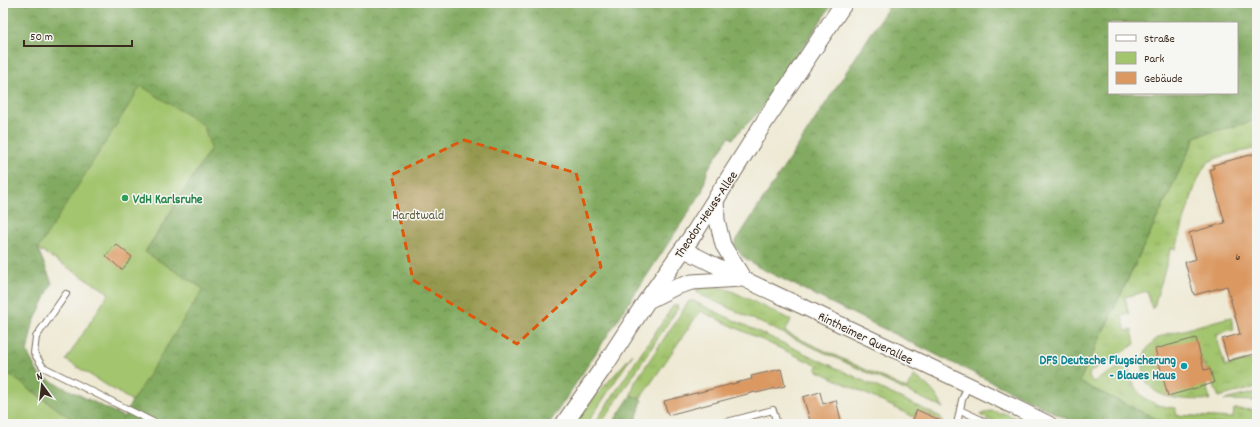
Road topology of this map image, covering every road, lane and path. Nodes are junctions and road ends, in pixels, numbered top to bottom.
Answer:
1 (844, 3) edge
2 (716, 199) junction
3 (683, 249) junction
4 (744, 279) junction
5 (66, 294) dead end
6 (646, 302) junction
7 (968, 384) junction
8 (960, 410) junction
9 (959, 423) edge
10 (157, 424) edge
11 (564, 424) edge
12 (719, 424) edge
13 (777, 424) edge
14 (990, 424) edge
15 (1049, 424) edge

1 - 2 main road, Theodor-Heuss-Allee
2 - 3 main road, Theodor-Heuss-Allee
2 - 4 street
3 - 4 street, Rintheimer Querallee
3 - 6 main road, Theodor-Heuss-Allee
4 - 6 street
4 - 7 street, Rintheimer Querallee
5 - 10 lane
6 - 11 main road, Theodor-Heuss-Allee
7 - 8 lane
7 - 15 street, Rintheimer Querallee
8 - 9 lane
8 - 14 lane
12 - 13 lane

